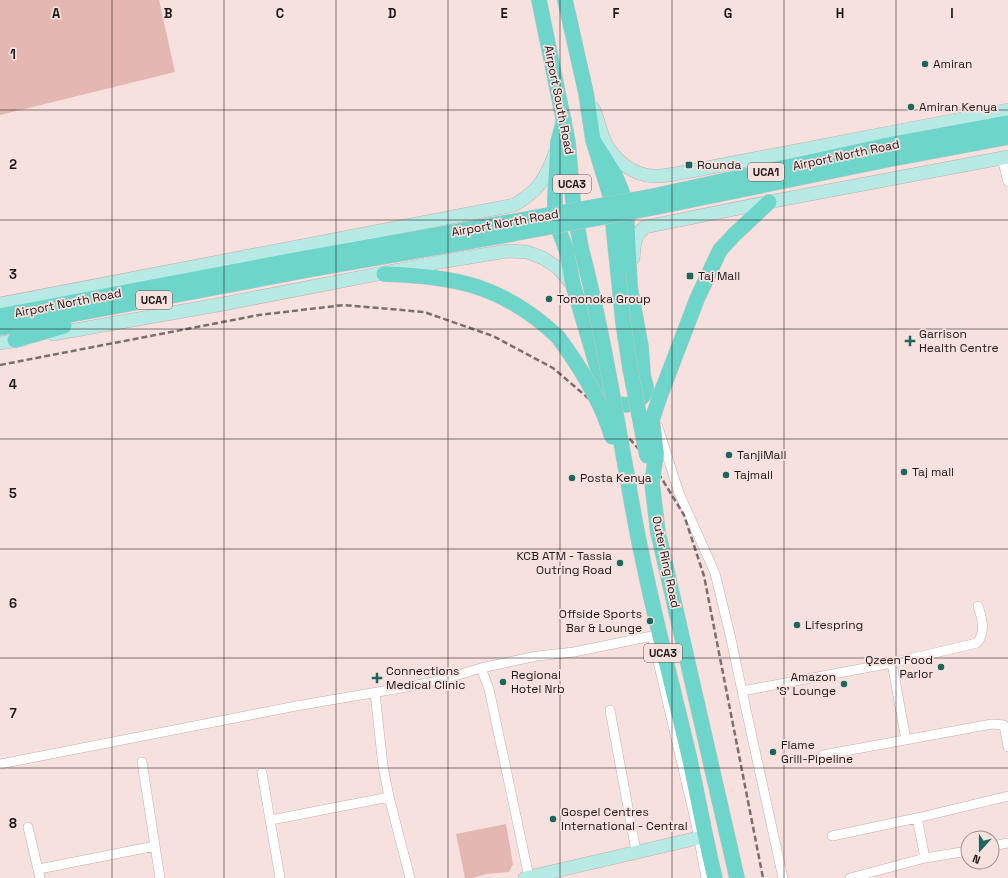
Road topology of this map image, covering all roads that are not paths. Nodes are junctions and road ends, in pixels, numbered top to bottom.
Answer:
1 (539, 0) edge
2 (565, 0) edge
3 (586, 93) junction
4 (1008, 110) edge
5 (564, 120) junction
6 (1008, 123) edge
7 (1008, 137) edge
8 (593, 140) junction
9 (558, 142) junction
10 (884, 153) junction
11 (1005, 157) edge
12 (1008, 182) edge
13 (769, 202) junction
14 (581, 248) joint
15 (306, 264) junction
16 (384, 274) junction
17 (573, 285) junction
18 (630, 287) junction
19 (135, 303) junction
20 (0, 304) edge
21 (0, 316) edge
22 (0, 328) edge
23 (15, 340) junction
24 (0, 343) edge
25 (647, 391) junction
26 (626, 475) junction
27 (652, 483) junction
28 (978, 606) dead end
29 (892, 663) junction
30 (481, 668) junction
31 (742, 691) junction
32 (375, 693) junction
33 (610, 710) dead end
34 (906, 740) junction
35 (1008, 748) edge
36 (823, 755) dead end
37 (142, 762) dead end
38 (0, 764) edge
39 (262, 774) dead end
40 (1008, 796) edge
41 (389, 797) junction
42 (917, 818) junction
43 (271, 820) junction
44 (28, 827) dead end
45 (701, 834) junction
46 (832, 836) dead end
47 (155, 846) junction
48 (636, 851) junction
49 (960, 852) edge
50 (925, 858) junction
51 (40, 873) edge
52 (160, 878) edge
53 (280, 878) edge
54 (410, 878) edge
55 (527, 878) edge
56 (706, 878) edge
57 (714, 878) edge
58 (737, 878) edge
59 (783, 878) edge
60 (850, 878) edge

1 - 5 main road, Airport South Road / UCA3
2 - 3 main road
3 - 4 main road, Airport North Road / UCA1
3 - 8 main road, UCA3
5 - 9 main road
5 - 14 main road, Airport South Road / UCA3
6 - 10 main road, Airport North Road / UCA1
7 - 10 main road, Airport North Road / UCA1
8 - 18 main road
8 - 27 main road, Outer Ring Road / UCA3, bridge
9 - 17 main road
9 - 20 main road, Airport North Road / UCA1
10 - 15 main road, Airport North Road / UCA1, bridge
11 - 12 street
11 - 13 main road, UCA1
13 - 18 main road, UCA1
13 - 27 main road, bridge
14 - 26 main road, Outer Ring Road / UCA3, bridge
15 - 19 main road, Airport North Road / UCA1
15 - 21 main road, Airport North Road / UCA1
16 - 17 main road, UCA1
16 - 23 main road, UCA1
16 - 26 main road, bridge
17 - 25 main road, UCA1
18 - 25 main road, UCA1
19 - 22 main road, Airport North Road / UCA1
19 - 23 main road
23 - 24 main road, UCA1
25 - 31 street
26 - 45 main road, Outer Ring Road / UCA3
27 - 58 main road, Outer Ring Road / UCA3
28 - 29 street
29 - 31 street
29 - 34 street
30 - 32 street
30 - 45 street
30 - 55 street
31 - 59 street
32 - 38 street
32 - 41 street
33 - 48 street
34 - 35 street
34 - 36 street
37 - 47 street
39 - 43 street
40 - 42 street
41 - 43 street
41 - 54 street
42 - 46 street
42 - 50 street
43 - 53 street
44 - 51 street
45 - 48 main road
45 - 56 street
45 - 57 main road, Outer Ring Road / UCA3
47 - 51 street
47 - 52 street
48 - 55 main road
49 - 50 street
50 - 60 street

